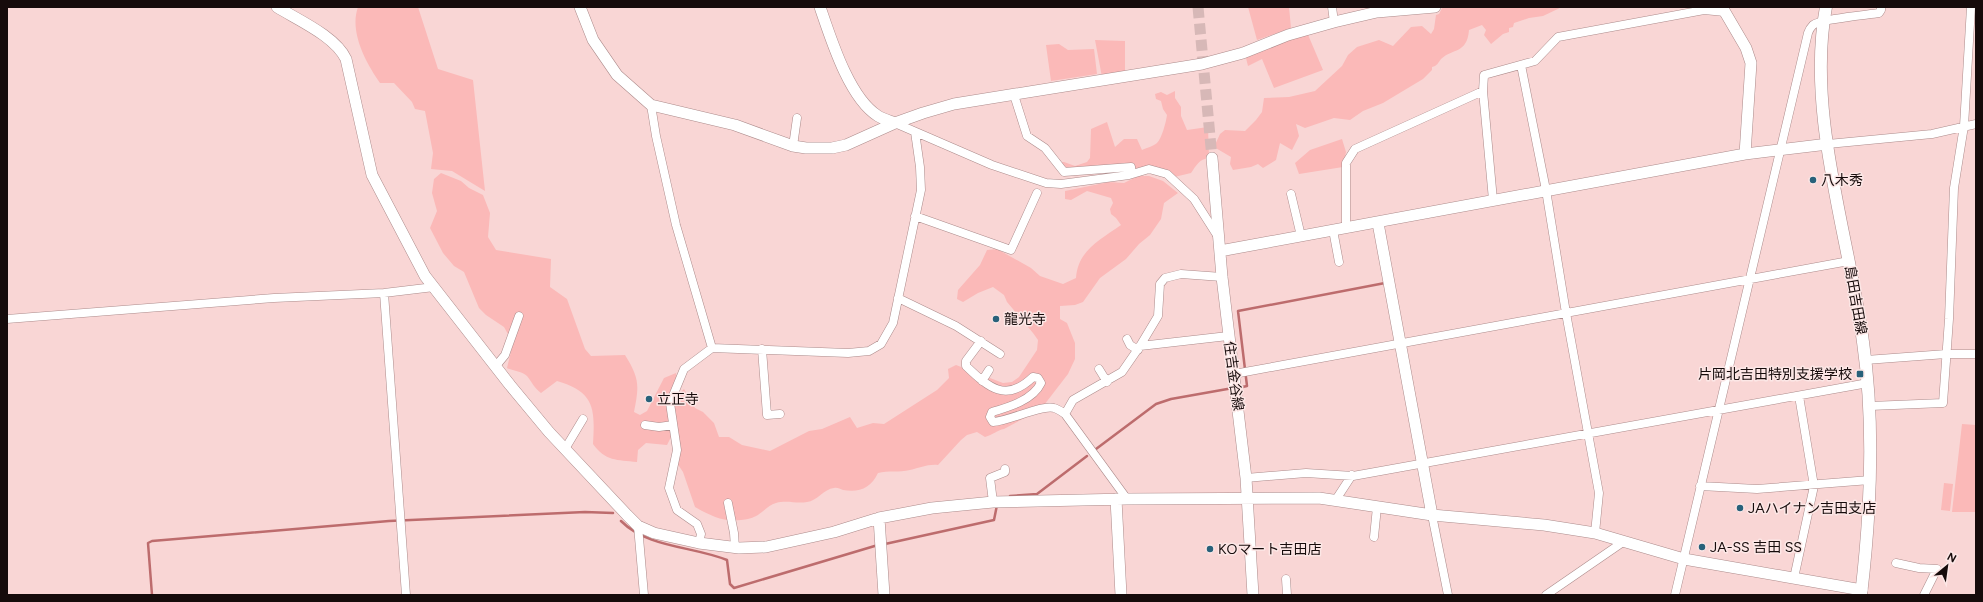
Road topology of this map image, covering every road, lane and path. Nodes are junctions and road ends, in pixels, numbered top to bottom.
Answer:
1 (277, 7) edge
2 (580, 7) edge
3 (820, 7) edge
4 (1332, 7) edge
5 (1435, 7) edge
6 (1826, 7) edge
7 (1881, 7) edge
8 (1971, 7) edge
9 (1400, 8) edge
10 (1724, 10) edge
11 (1823, 20) junction
12 (1334, 22) junction
13 (1521, 65) junction
14 (1483, 91) junction
15 (1014, 95) junction
16 (652, 105) junction
17 (797, 118) dead end
18 (895, 123) junction
19 (1976, 124) edge
20 (1964, 126) junction
21 (915, 132) junction
22 (1828, 144) junction
23 (793, 146) junction
24 (1779, 150) junction
25 (1745, 154) junction
26 (1212, 158) tunnel mouth
27 (1132, 174) junction
28 (1546, 190) junction
29 (1037, 193) dead end
30 (1291, 194) dead end
31 (1493, 200) junction
32 (915, 216) junction
33 (1378, 223) junction
34 (1346, 227) junction
35 (1333, 230) junction
36 (1301, 236) junction
37 (1218, 237) junction
38 (1220, 250) junction
39 (1849, 261) junction
40 (1338, 262) dead end
41 (1222, 277) junction
42 (1749, 280) junction
43 (434, 287) junction
44 (384, 292) junction
45 (898, 298) junction
46 (1566, 313) junction
47 (519, 316) dead end
48 (7, 319) edge
49 (1228, 336) junction
50 (1127, 339) dead end
51 (981, 341) junction
52 (1401, 343) junction
53 (712, 348) junction
54 (1139, 348) junction
55 (762, 349) junction
56 (1000, 354) dead end
57 (1946, 354) junction
58 (1976, 354) edge
59 (1866, 360) junction
60 (495, 367) junction
61 (1099, 369) dead end
62 (988, 370) dead end
63 (1239, 379) junction
64 (982, 381) junction
65 (1107, 382) junction
66 (1868, 383) junction
67 (1799, 396) junction
68 (1870, 406) junction
69 (1718, 410) junction
70 (780, 414) dead end
71 (1065, 414) junction
72 (583, 419) dead end
73 (645, 425) dead end
74 (673, 425) junction
75 (1588, 433) junction
76 (565, 449) junction
77 (1422, 463) junction
78 (1005, 469) dead end
79 (1352, 475) junction
80 (1246, 478) junction
81 (1870, 480) junction
82 (1700, 486) junction
83 (1814, 486) junction
84 (1121, 499) junction
85 (1248, 499) junction
86 (1335, 501) junction
87 (728, 502) dead end
88 (996, 502) junction
89 (1377, 507) junction
90 (1432, 515) junction
91 (879, 518) junction
92 (639, 531) junction
93 (1595, 533) junction
94 (1374, 536) dead end
95 (1623, 542) junction
96 (699, 543) junction
97 (735, 548) junction
98 (1684, 559) junction
99 (1896, 563) dead end
100 (1794, 578) junction
101 (1286, 579) dead end
102 (1862, 592) edge
103 (1676, 594) edge
104 (406, 595) edge
105 (644, 595) edge
106 (884, 595) edge
107 (1121, 595) edge
108 (1253, 595) edge
109 (1287, 595) edge
110 (1448, 595) edge
111 (1546, 595) edge
112 (1924, 595) edge

1 - 43 street
2 - 16 street
3 - 18 street
4 - 12 street
5 - 9 street
6 - 11 main road, 島田吉田線
7 - 11 street
8 - 20 street
9 - 12 street
10 - 13 street
10 - 25 street
11 - 22 main road, 島田吉田線
11 - 24 street
12 - 15 street
13 - 14 street
13 - 28 street
14 - 31 street
14 - 34 street
15 - 18 street
15 - 27 street
16 - 23 street
16 - 53 street
17 - 23 street
18 - 21 street
18 - 23 street
19 - 20 street
20 - 22 street
20 - 57 street
21 - 27 street
21 - 32 street
22 - 24 street
22 - 39 main road, 島田吉田線
24 - 25 street
24 - 42 street
25 - 28 street
26 - 37 street, 住吉金谷線
27 - 37 street
28 - 31 street
28 - 46 street
29 - 32 street
30 - 36 street
31 - 33 street
32 - 45 street
33 - 34 street
33 - 52 street
34 - 35 street
35 - 36 street
35 - 40 street
36 - 38 street
37 - 38 street, 住吉金谷線
38 - 41 street, 住吉金谷線
39 - 42 street
39 - 59 main road, 島田吉田線
41 - 49 street, 住吉金谷線
41 - 54 street
42 - 46 street
42 - 69 street
43 - 44 street
43 - 60 street
44 - 48 street
44 - 104 street
45 - 51 street
45 - 55 street
46 - 52 street
46 - 75 street
47 - 60 street
49 - 54 street
49 - 63 street, 住吉金谷線
50 - 54 street
51 - 56 street
51 - 64 street
52 - 63 street
52 - 77 street
53 - 55 street
53 - 74 street
54 - 65 street
55 - 70 street
57 - 58 street
57 - 59 street
57 - 68 street
59 - 66 main road, 島田吉田線
60 - 76 street
61 - 65 street
62 - 64 street
63 - 80 street, 住吉金谷線
64 - 71 street
65 - 71 street
66 - 67 street
66 - 68 main road, 島田吉田線
67 - 69 street
67 - 83 street
68 - 81 main road, 島田吉田線
69 - 75 street
69 - 82 street
71 - 84 street
72 - 76 street
73 - 74 street
74 - 96 street
75 - 77 street
75 - 93 street
76 - 92 street
77 - 79 street
77 - 90 street
78 - 88 street
79 - 80 street
79 - 86 street
80 - 85 street, 住吉金谷線
81 - 83 street
81 - 102 main road, 島田吉田線
82 - 83 street
82 - 98 street
83 - 100 street
84 - 85 street
84 - 88 street
84 - 107 street
85 - 86 street
85 - 108 street, 住吉金谷線
86 - 89 street
87 - 97 street
88 - 91 street
89 - 90 street
89 - 94 street
90 - 93 street
90 - 110 street
91 - 97 street
91 - 106 street
92 - 96 street
92 - 105 street
93 - 95 street
95 - 98 street
95 - 111 street
96 - 97 street
98 - 100 street
98 - 103 street
99 - 112 street
100 - 102 street
101 - 109 street

